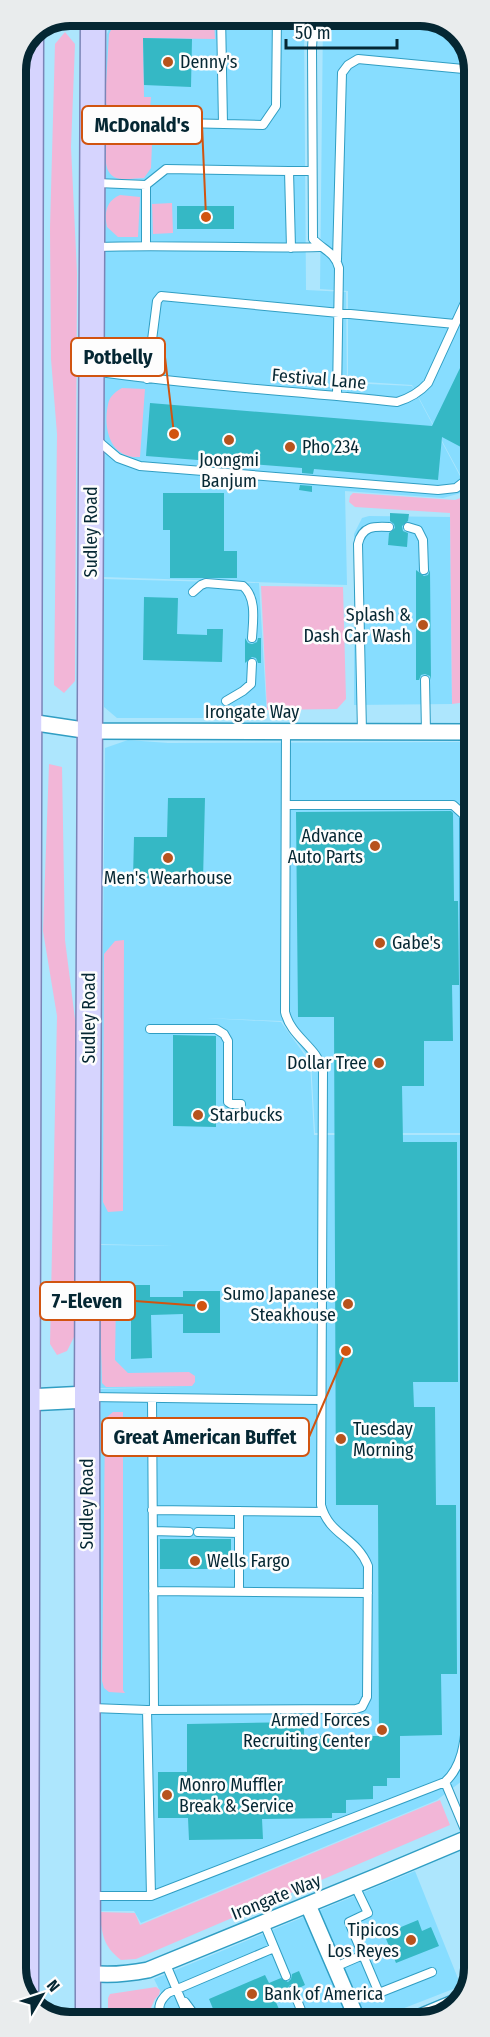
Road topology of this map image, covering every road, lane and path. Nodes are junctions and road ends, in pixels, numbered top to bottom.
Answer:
1 (93, 25) edge
2 (221, 25) edge
3 (277, 26) edge
4 (313, 26) edge
5 (31, 49) edge
6 (464, 69) edge
7 (93, 121) junction
8 (223, 124) junction
9 (289, 171) junction
10 (312, 171) junction
11 (92, 182) junction
12 (146, 185) junction
13 (146, 245) junction
14 (92, 247) junction
15 (320, 247) junction
16 (291, 248) junction
17 (337, 260) junction
18 (464, 305) edge
19 (338, 314) junction
20 (455, 324) junction
21 (92, 371) junction
22 (147, 379) junction
23 (337, 395) junction
24 (92, 436) junction
25 (464, 482) edge
26 (389, 527) dead end
27 (408, 527) dead end
28 (424, 570) dead end
29 (193, 592) dead end
30 (252, 638) dead end
31 (252, 663) dead end
32 (425, 680) dead end
33 (226, 701) dead end
34 (26, 722) junction
35 (90, 731) junction
36 (286, 732) junction
37 (362, 732) junction
38 (426, 732) junction
39 (464, 732) edge
40 (285, 805) junction
41 (464, 814) edge
42 (25, 964) edge
43 (25, 964) edge
44 (150, 1029) dead end
45 (242, 1104) dead end
46 (25, 1184) edge
47 (25, 1184) edge
48 (25, 1257) edge
49 (87, 1397) junction
50 (152, 1398) junction
51 (321, 1400) junction
52 (25, 1401) edge
53 (153, 1510) junction
54 (239, 1511) junction
55 (322, 1512) junction
56 (153, 1531) junction
57 (189, 1532) dead end
58 (198, 1532) dead end
59 (239, 1533) junction
60 (153, 1590) junction
61 (238, 1591) junction
62 (368, 1593) junction
63 (88, 1708) junction
64 (150, 1710) junction
65 (464, 1739) edge
66 (445, 1782) junction
67 (464, 1820) edge
68 (464, 1839) edge
69 (356, 1886) junction
70 (88, 1896) junction
71 (151, 1896) junction
72 (308, 1905) junction
73 (264, 1923) junction
74 (274, 1948) junction
75 (363, 1955) junction
76 (165, 1962) junction
77 (335, 1967) junction
78 (432, 1972) dead end
79 (88, 1973) junction
80 (286, 1976) dead end
81 (176, 1989) junction
82 (292, 1990) dead end
83 (88, 2011) edge
84 (159, 2011) edge
85 (186, 2011) edge
86 (192, 2011) edge
87 (301, 2012) edge
88 (354, 2012) edge

1 - 7 main road, Sudley Road
2 - 8 lane
3 - 8 lane
4 - 10 lane
5 - 34 main road
6 - 17 lane
7 - 8 lane
7 - 11 main road, Sudley Road
9 - 10 lane
9 - 12 lane
9 - 16 lane
10 - 15 lane
11 - 12 lane
11 - 14 main road, Sudley Road
12 - 13 lane
13 - 14 lane
13 - 16 lane
14 - 21 main road, Sudley Road
15 - 16 lane
15 - 17 lane
17 - 19 lane
18 - 20 lane, Festival Lane
19 - 20 lane
19 - 22 lane
19 - 23 lane
20 - 23 lane, Festival Lane
21 - 22 lane, Festival Lane
21 - 24 main road, Sudley Road
22 - 23 lane, Festival Lane
24 - 25 lane
24 - 35 main road, Sudley Road
26 - 37 lane
27 - 28 lane
29 - 30 lane
31 - 33 lane
32 - 38 lane
34 - 35 street, Irongate Way
34 - 42 main road
35 - 36 street, Irongate Way
35 - 49 main road, Sudley Road
36 - 37 street, Irongate Way
36 - 40 lane
37 - 38 street, Irongate Way
38 - 39 street, Irongate Way
40 - 41 lane
40 - 51 lane
43 - 46 main road
44 - 45 lane
47 - 48 main road
49 - 50 lane
49 - 52 street
49 - 63 main road, Sudley Road
50 - 51 lane
50 - 53 lane
51 - 55 lane
53 - 54 lane
53 - 56 lane
54 - 55 lane
54 - 59 lane
55 - 62 lane
56 - 57 lane
56 - 60 lane
58 - 59 lane
59 - 61 lane
60 - 61 lane
60 - 64 lane
61 - 62 lane
62 - 64 lane
63 - 64 lane
63 - 70 main road, Sudley Road
64 - 71 lane
65 - 66 lane
66 - 67 lane
66 - 71 lane
68 - 69 street, Irongate Way
69 - 72 street, Irongate Way
69 - 75 lane
70 - 71 lane
70 - 79 main road, Sudley Road
72 - 73 street, Irongate Way
72 - 77 street
73 - 74 lane
73 - 76 street, Irongate Way
74 - 80 lane
74 - 81 lane
75 - 77 lane
75 - 78 lane
76 - 79 street, Irongate Way
76 - 81 lane
77 - 88 street
79 - 83 main road, Sudley Road
81 - 84 lane
81 - 85 lane
81 - 86 lane
82 - 87 lane

